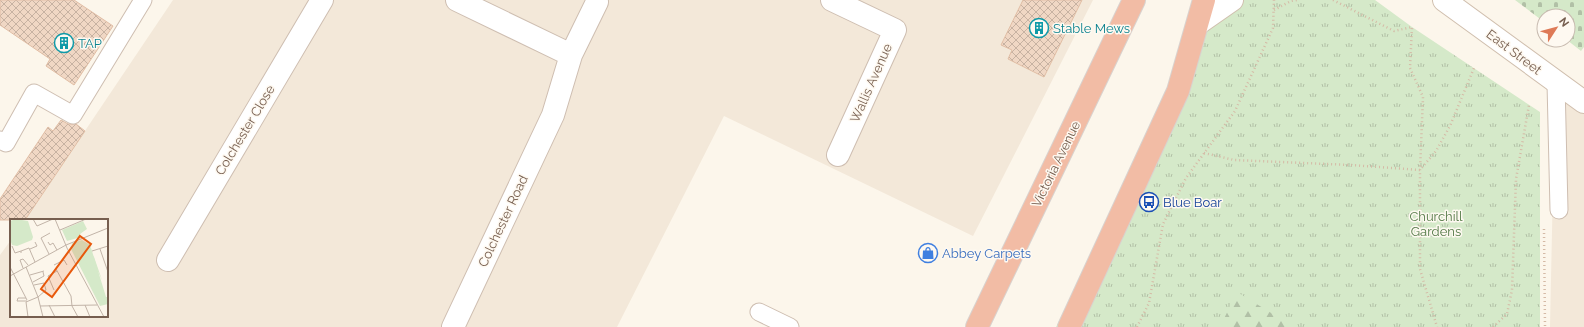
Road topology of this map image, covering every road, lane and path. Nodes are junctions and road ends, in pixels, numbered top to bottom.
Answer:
1 (143, 0) edge
2 (322, 0) edge
3 (457, 0) edge
4 (832, 0) edge
5 (1134, 0) edge
6 (1204, 0) edge
7 (1232, 0) edge
8 (1274, 0) edge
9 (1298, 0) edge
10 (1333, 0) edge
11 (1444, 0) edge
12 (597, 2) dead end
13 (1274, 10) junction
14 (1199, 23) junction
15 (571, 55) junction
16 (1474, 68) dead end
17 (1556, 83) junction
18 (1584, 102) edge
19 (1529, 105) dead end
20 (0, 140) edge
21 (1204, 153) junction
22 (838, 156) dead end
23 (1420, 170) junction
24 (1559, 210) dead end
25 (168, 260) dead end
26 (759, 312) dead end
27 (453, 327) edge
28 (790, 327) edge
29 (977, 327) edge
30 (1069, 327) edge
31 (1137, 327) edge
32 (1437, 327) edge
33 (1493, 327) edge

1 - 20 lane
2 - 25 street, Colchester Close
3 - 15 street
4 - 22 street, Wallis Avenue
5 - 29 highway, Victoria Avenue
6 - 14 highway
7 - 14 street
8 - 13 path
9 - 13 path
10 - 23 path
11 - 17 street, East Street
12 - 15 street
13 - 21 path
14 - 30 highway
15 - 27 street, Colchester Road
16 - 23 path
17 - 18 street, East Street
17 - 24 lane
19 - 33 path
21 - 23 path
21 - 31 path
23 - 32 path
26 - 28 lane

